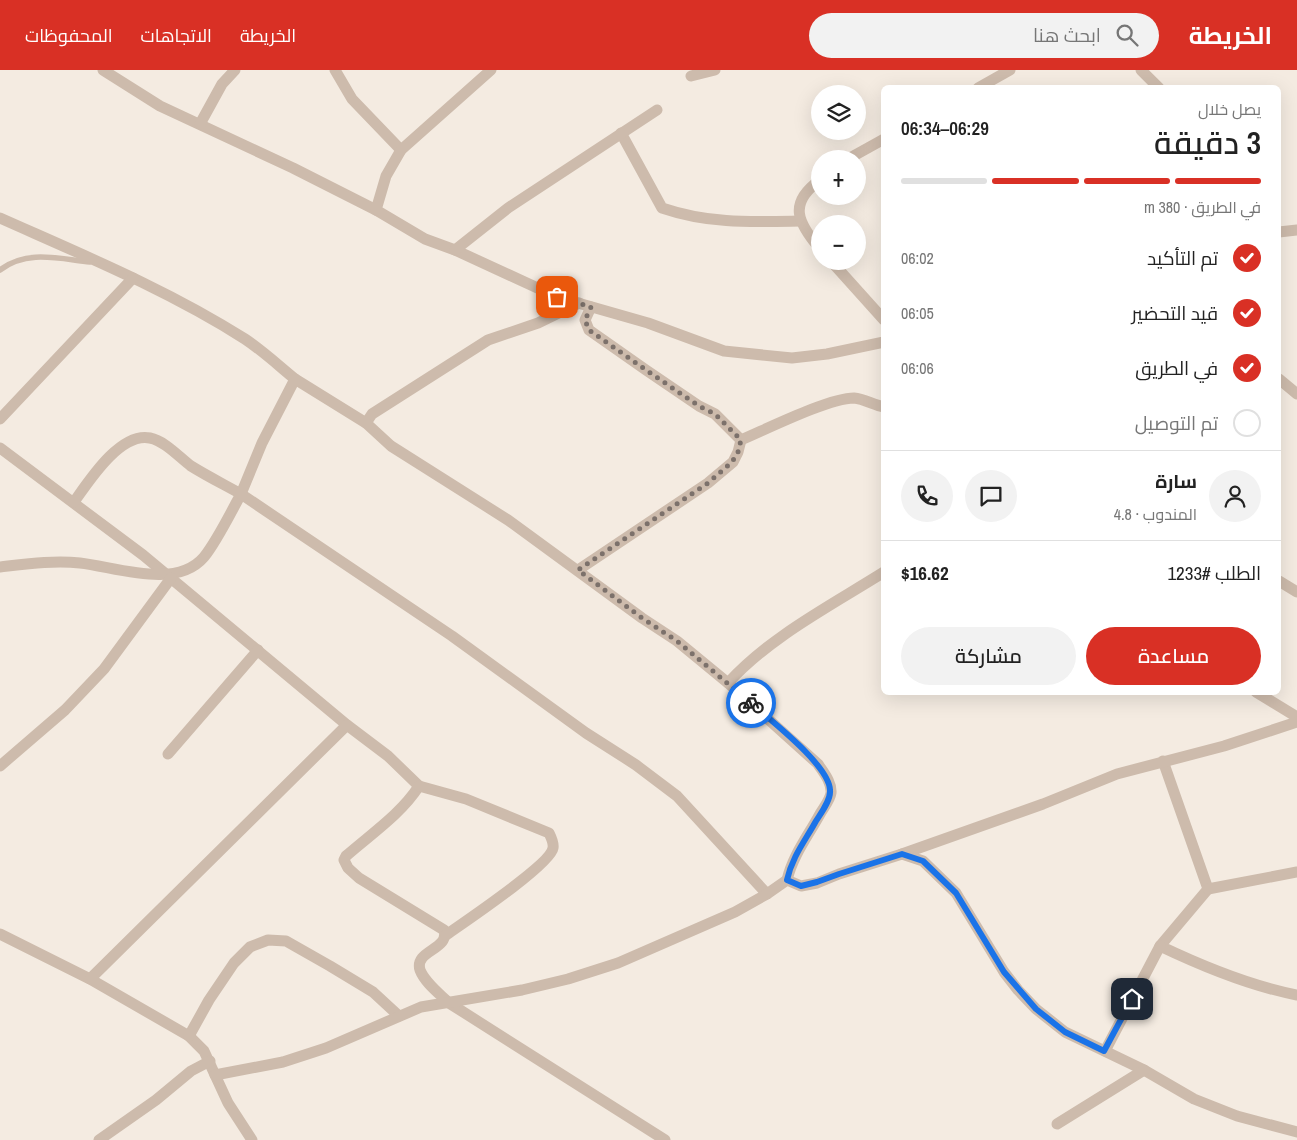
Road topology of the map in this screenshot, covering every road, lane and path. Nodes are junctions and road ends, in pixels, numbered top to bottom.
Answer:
1 (103, 70) edge
2 (235, 70) edge
3 (335, 70) edge
4 (491, 70) edge
5 (715, 70) edge
6 (1010, 70) edge
7 (1141, 70) edge
8 (691, 76) dead end
9 (983, 85) edge
10 (1156, 85) edge
11 (657, 110) dead end
12 (200, 124) junction
13 (621, 133) junction
14 (881, 141) edge
15 (402, 150) junction
16 (864, 150) edge
17 (811, 188) edge
18 (376, 210) junction
19 (0, 218) edge
20 (800, 221) junction
21 (1297, 230) edge
22 (1281, 232) edge
23 (811, 236) edge
24 (455, 250) junction
25 (102, 264) junction
26 (0, 270) edge
27 (839, 270) edge
28 (133, 278) junction
29 (579, 303) junction
30 (591, 307) junction
31 (881, 317) edge
32 (881, 343) edge
33 (296, 379) junction
34 (1281, 381) edge
35 (1297, 394) edge
36 (881, 407) edge
37 (0, 419) edge
38 (366, 423) junction
39 (741, 440) junction
40 (0, 448) edge
41 (241, 494) junction
42 (74, 502) junction
43 (0, 567) edge
44 (578, 570) junction
45 (881, 574) edge
46 (168, 576) junction
47 (1281, 582) edge
48 (1297, 592) edge
49 (258, 650) junction
50 (728, 683) junction
51 (1261, 695) edge
52 (1297, 717) edge
53 (1297, 722) edge
54 (347, 724) junction
55 (168, 754) dead end
56 (1163, 761) junction
57 (0, 766) edge
58 (420, 786) junction
59 (902, 854) junction
60 (1297, 872) edge
61 (787, 880) junction
62 (1208, 889) junction
63 (767, 894) junction
64 (0, 934) edge
65 (446, 935) junction
66 (1160, 946) junction
67 (90, 979) junction
68 (1297, 995) edge
69 (449, 1003) junction
70 (400, 1016) junction
71 (189, 1036) junction
72 (1104, 1051) junction
73 (210, 1061) junction
74 (1144, 1070) junction
75 (215, 1075) junction
76 (1057, 1124) dead end
77 (1297, 1132) edge
78 (99, 1140) edge
79 (252, 1140) edge
80 (665, 1140) edge

1 - 12 street
2 - 12 street
3 - 15 street
4 - 15 street
5 - 8 street
6 - 9 street
7 - 10 street
11 - 13 street
12 - 18 street
13 - 20 street
13 - 24 street
14 - 16 street
15 - 18 street
17 - 20 street
18 - 24 street
19 - 25 street
20 - 23 street
21 - 22 street
24 - 29 street
25 - 26 lane
25 - 28 street
27 - 31 street
28 - 33 street
28 - 37 street
29 - 30 street
29 - 38 street
30 - 32 street
30 - 39 street
33 - 38 street
33 - 41 street
34 - 35 street
36 - 39 street
38 - 44 street
39 - 44 street
40 - 42 street
41 - 42 street
41 - 46 street
41 - 63 street
42 - 46 street
43 - 46 street
44 - 50 street
45 - 50 street
46 - 49 street
46 - 57 street
47 - 48 street
49 - 54 street
49 - 55 street
50 - 61 street
51 - 52 street
53 - 56 street
54 - 58 street
54 - 67 street
56 - 59 street
56 - 62 street
58 - 65 street
58 - 65 street
59 - 61 street
59 - 72 street
60 - 62 street
61 - 63 street
62 - 66 street
63 - 69 street
64 - 67 street
65 - 69 street
66 - 68 street
66 - 72 street
67 - 71 street
69 - 70 street
69 - 80 street
70 - 71 street
70 - 75 street
71 - 73 street
72 - 74 street
73 - 75 street
73 - 78 street
74 - 76 street
74 - 77 street
75 - 79 street

